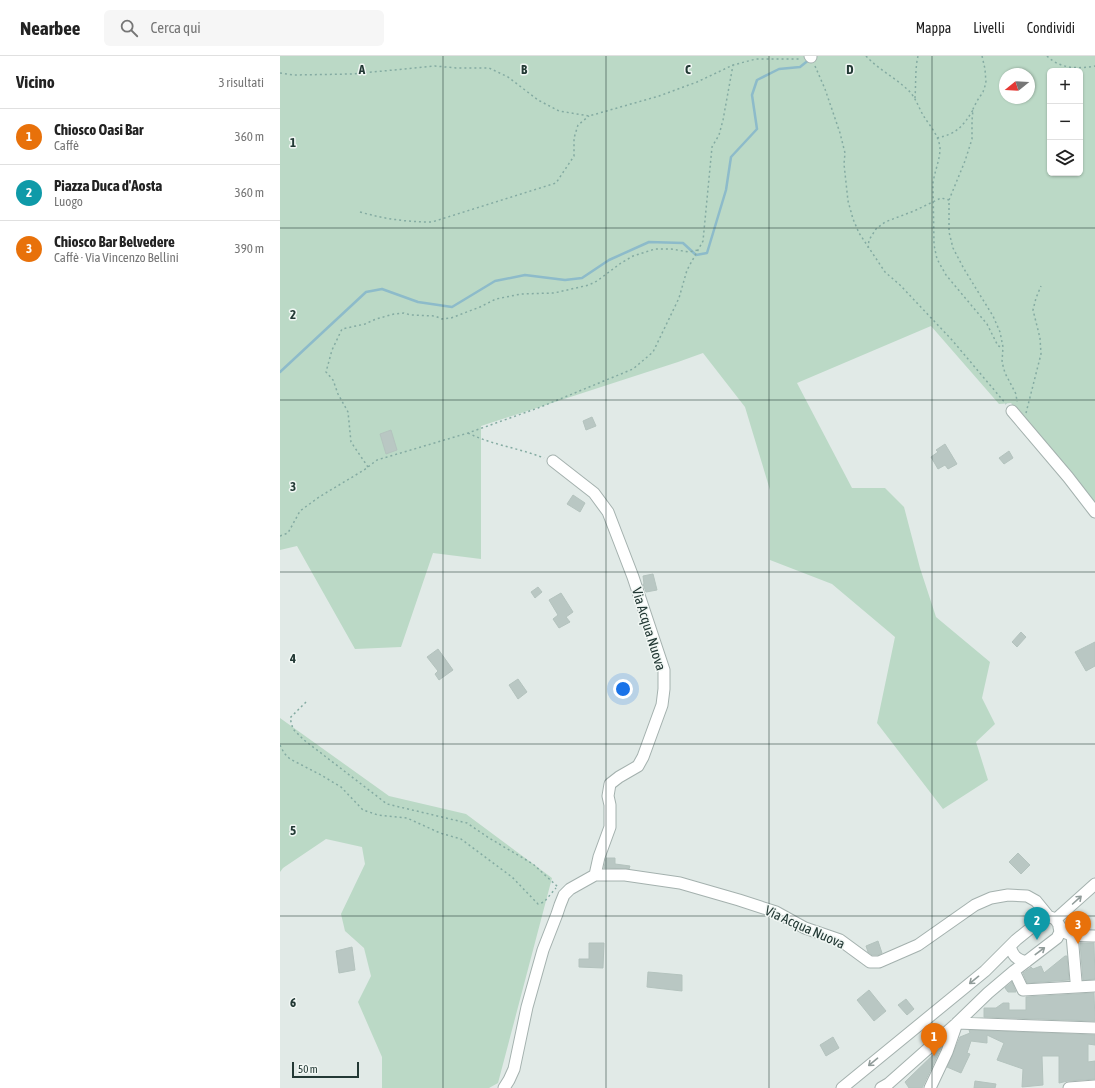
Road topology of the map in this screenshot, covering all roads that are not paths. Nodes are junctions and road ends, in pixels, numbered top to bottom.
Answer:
1 (1016, 416) road end
2 (553, 461) road end
3 (1095, 512) edge
4 (595, 875) junction
5 (1095, 884) edge
6 (1056, 920) junction
7 (1072, 935) junction
8 (1095, 936) edge
9 (1006, 950) junction
10 (1026, 962) junction
11 (1014, 971) junction
12 (1076, 981) dead end
13 (1095, 986) edge
14 (957, 1023) junction
15 (1095, 1028) edge
16 (1095, 1086) edge
17 (504, 1088) edge
18 (842, 1088) edge
19 (881, 1088) edge
20 (930, 1088) edge
21 (1069, 1088) edge

1 - 3 street
2 - 4 street, Via Acqua Nuova
4 - 6 street, Via Acqua Nuova
4 - 17 street, Via Acqua Nuova
6 -> 5 street
6 - 7 street
6 - 9 street
10 -> 6 street
7 - 8 street
7 - 12 street
9 - 10 street
9 -> 18 street
10 - 11 street
11 - 13 street
11 - 14 street
14 - 15 street
14 - 19 street
14 - 20 street
16 - 21 street

